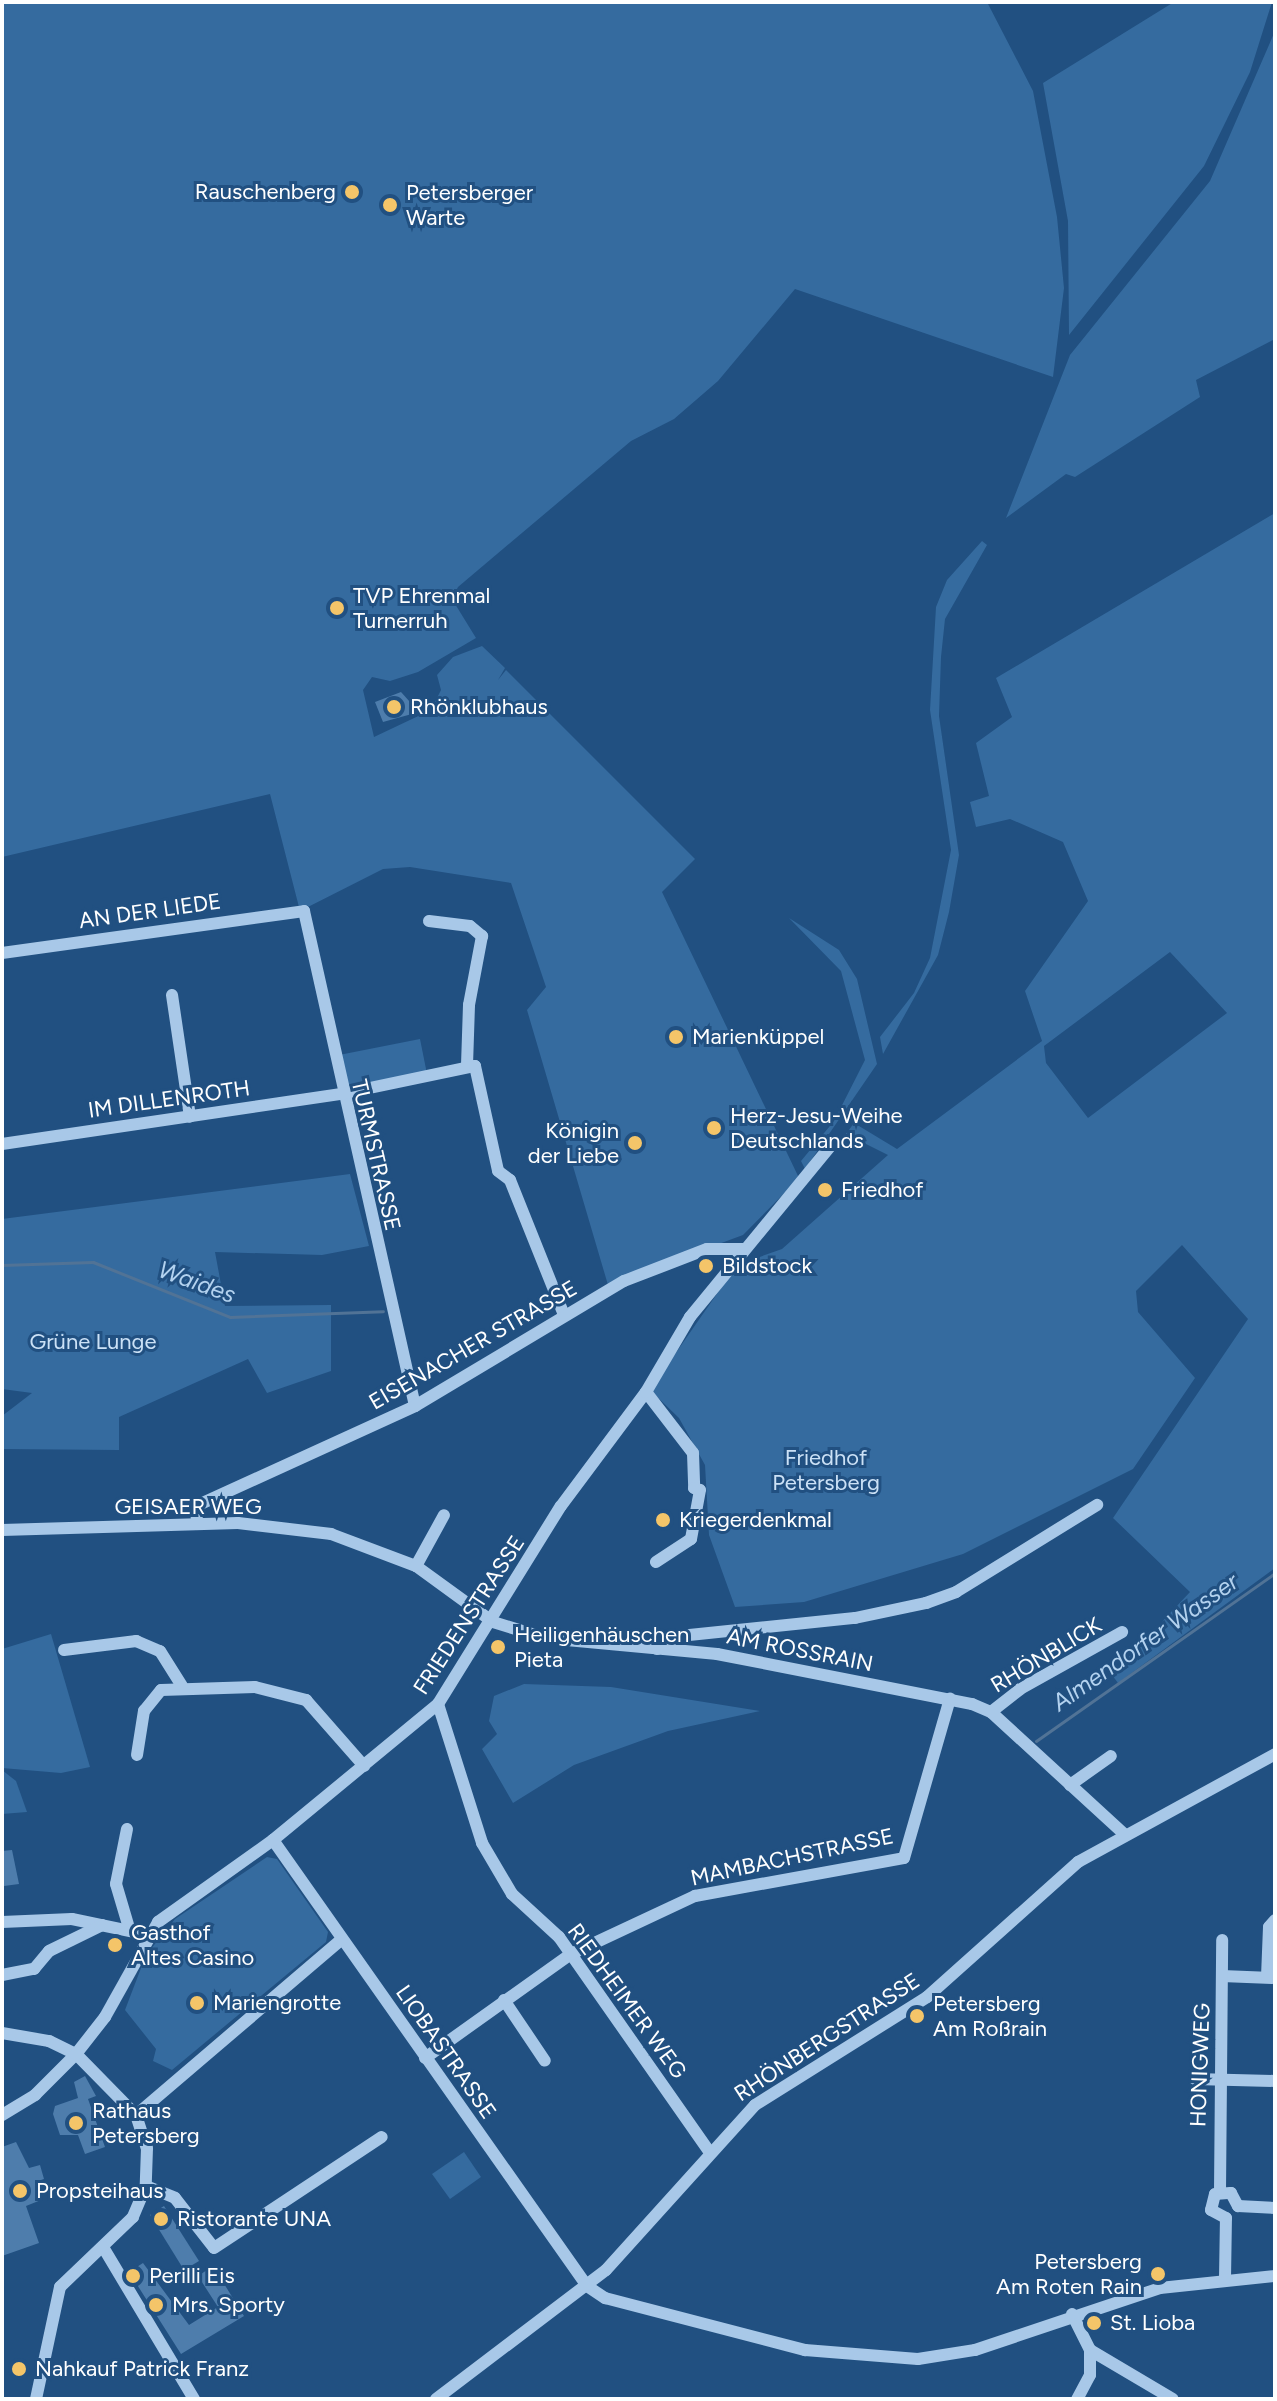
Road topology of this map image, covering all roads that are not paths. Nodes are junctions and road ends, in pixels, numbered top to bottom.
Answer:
1 (304, 911) joint
2 (429, 921) dead end
3 (2, 953) edge
4 (172, 995) dead end
5 (467, 1066) junction
6 (341, 1094) junction
7 (190, 1117) junction
8 (834, 1142) dead end
9 (2, 1144) edge
10 (745, 1249) junction
11 (564, 1315) junction
12 (646, 1392) junction
13 (415, 1406) junction
14 (1097, 1505) dead end
15 (444, 1515) dead end
16 (197, 1523) junction
17 (4, 1531) edge
18 (656, 1562) dead end
19 (416, 1566) junction
20 (493, 1622) junction
21 (1122, 1632) dead end
22 (657, 1649) junction
23 (64, 1650) dead end
24 (182, 1686) junction
25 (950, 1699) junction
26 (438, 1704) junction
27 (991, 1712) junction
28 (1275, 1754) edge
29 (137, 1755) dead end
30 (1111, 1756) dead end
31 (364, 1766) junction
32 (1070, 1785) junction
33 (127, 1829) dead end
34 (1124, 1834) junction
35 (273, 1840) junction
36 (1275, 1920) edge
37 (2, 1922) edge
38 (102, 1925) junction
39 (129, 1928) junction
40 (149, 1935) junction
41 (341, 1940) junction
42 (1222, 1940) dead end
43 (571, 1954) junction
44 (2, 1975) edge
45 (1222, 1976) junction
46 (1271, 1978) edge
47 (504, 2000) junction
48 (2, 2033) edge
49 (76, 2054) junction
50 (425, 2058) junction
51 (545, 2061) dead end
52 (1195, 2079) dead end
53 (1219, 2079) junction
54 (1275, 2081) edge
55 (2, 2115) edge
56 (136, 2115) junction
57 (382, 2137) dead end
58 (708, 2150) junction
59 (146, 2186) junction
60 (1220, 2191) junction
61 (1238, 2206) junction
62 (1275, 2208) edge
63 (1226, 2218) junction
64 (103, 2247) junction
65 (1275, 2276) edge
66 (1225, 2279) junction
67 (587, 2286) junction
68 (1072, 2314) junction
69 (1090, 2350) junction
70 (36, 2399) edge
71 (194, 2399) edge
72 (436, 2399) edge
73 (1077, 2399) edge
74 (1173, 2399) edge

1 - 3 street, AN DER LIEDE
1 - 6 street, TURMSTRASSE
2 - 5 street
4 - 7 street
5 - 6 street
5 - 11 street
6 - 7 street, IM DILLENROTH
6 - 13 street, TURMSTRASSE
7 - 9 street, IM DILLENROTH
8 - 10 street, FRIEDENSTRASSE
10 - 11 street, EISENACHER STRASSE
10 - 12 street, FRIEDENSTRASSE
11 - 13 street, EISENACHER STRASSE
12 - 18 street
12 - 20 street, FRIEDENSTRASSE
13 - 16 street, EISENACHER STRASSE
14 - 22 street
15 - 19 street
16 - 17 street, GEISAER WEG
16 - 19 street, GEISAER WEG
19 - 20 street, GEISAER WEG
20 - 22 street, AM ROSSRAIN
20 - 26 street, FRIEDENSTRASSE
21 - 27 street, RHÖNBLICK
22 - 25 street, AM ROSSRAIN
23 - 24 street
24 - 29 street
24 - 31 street
25 - 27 street, AM ROSSRAIN
25 - 43 street, MAMBACHSTRASSE
26 - 31 street, FRIEDENSTRASSE
26 - 43 street, RIEDHEIMER WEG
27 - 32 street, AM ROSSRAIN
28 - 34 street, RHÖNBERGSTRASSE
30 - 32 street
31 - 35 street, FRIEDENSTRASSE
32 - 34 street, AM ROSSRAIN
33 - 39 street
34 - 58 street, RHÖNBERGSTRASSE
35 - 40 street, FRIEDENSTRASSE
35 - 41 street, LIOBASTRASSE
36 - 46 street
37 - 38 street
38 - 39 street
38 - 44 street
39 - 40 street
40 - 49 street, FRIEDENSTRASSE
41 - 50 street, LIOBASTRASSE
41 - 56 street
42 - 45 street, HONIGWEG
43 - 47 street, MAMBACHSTRASSE
43 - 58 street, RIEDHEIMER WEG
45 - 46 street
45 - 53 street, HONIGWEG
47 - 50 street, MAMBACHSTRASSE
47 - 51 street
48 - 49 street
49 - 55 street, FRIEDENSTRASSE
49 - 56 street
50 - 67 street, LIOBASTRASSE
52 - 53 street
53 - 54 street
53 - 60 street, HONIGWEG
56 - 59 street
57 - 59 street
58 - 67 street, RHÖNBERGSTRASSE
59 - 64 street
60 - 61 street
60 - 63 street, HONIGWEG
61 - 62 street
61 - 63 street
63 - 66 street
64 - 70 street
64 - 71 street
65 - 66 street
66 - 68 street
67 - 68 street
67 - 72 street, RHÖNBERGSTRASSE
68 - 69 street
69 - 73 street
69 - 74 street

